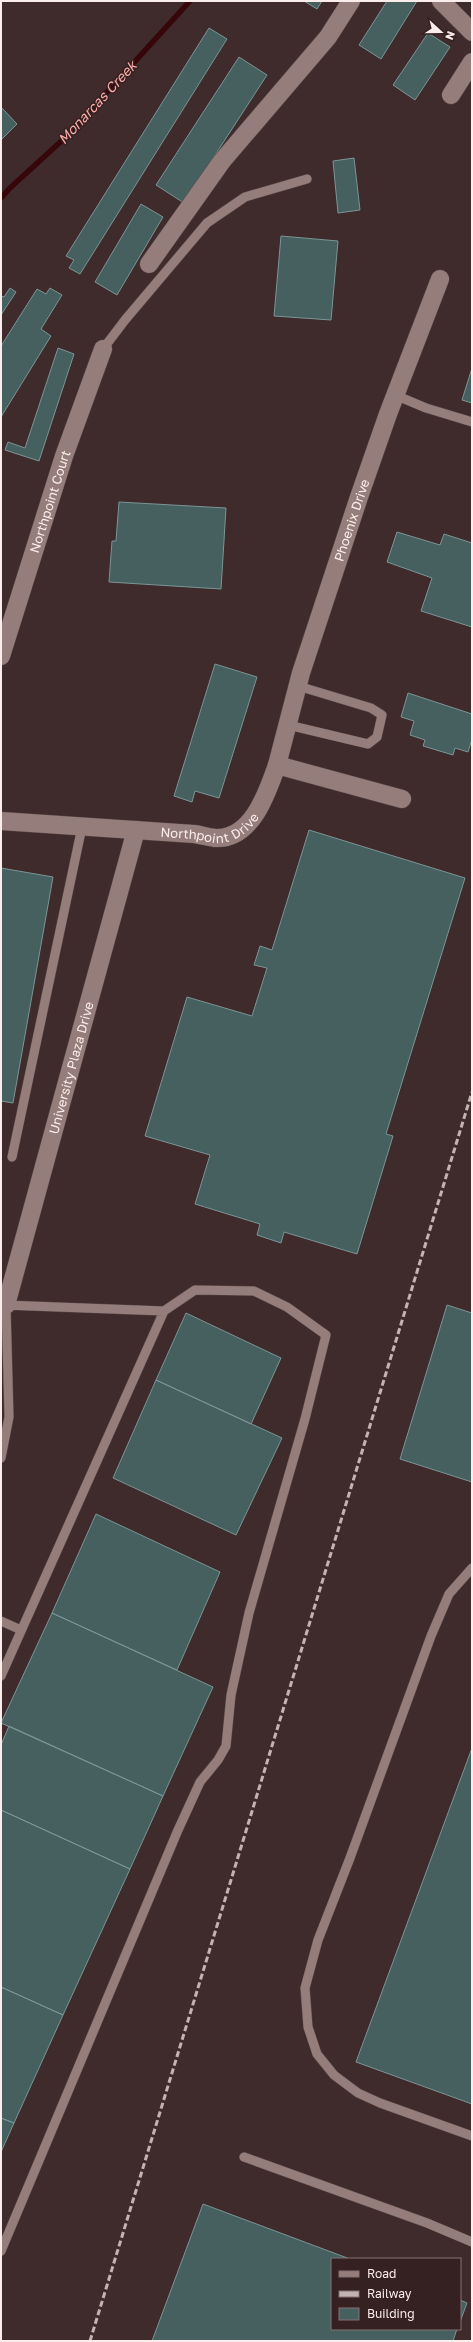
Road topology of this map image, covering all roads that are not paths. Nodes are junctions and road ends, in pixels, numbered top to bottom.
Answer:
1 (351, 1) edge
2 (441, 1) edge
3 (472, 32) edge
4 (472, 62) edge
5 (451, 95) dead end
6 (307, 178) dead end
7 (149, 264) dead end
8 (440, 279) dead end
9 (104, 349) joint
10 (395, 395) junction
11 (472, 422) edge
12 (1, 656) edge
13 (298, 686) junction
14 (288, 725) junction
15 (277, 765) junction
16 (402, 799) dead end
17 (1, 821) edge
18 (82, 827) junction
19 (136, 830) junction
20 (12, 1157) dead end
21 (3, 1305) edge
22 (164, 1311) junction
23 (1, 1458) edge
24 (472, 1568) edge
25 (1, 1621) edge
26 (21, 1630) junction
27 (1, 1676) edge
28 (472, 2136) edge
29 (244, 2157) dead end
30 (472, 2242) edge
31 (1, 2251) edge

1 - 7 street
2 - 3 street
4 - 5 street
6 - 9 lane
8 - 10 street, Phoenix Drive
9 - 12 street, Northpoint Court
10 - 11 lane
10 - 13 street, Phoenix Drive
13 - 14 street, Phoenix Drive
13 - 14 lane
14 - 15 street, Phoenix Drive
15 - 16 street
15 - 19 street, Northpoint Drive
17 - 18 street, Northpoint Drive
18 - 19 street, Northpoint Drive
18 - 20 lane
19 - 21 street, University Plaza Drive
21 - 22 lane
21 - 23 lane
22 - 26 lane
22 - 31 lane
24 - 28 lane
25 - 26 lane
26 - 27 lane
29 - 30 lane

